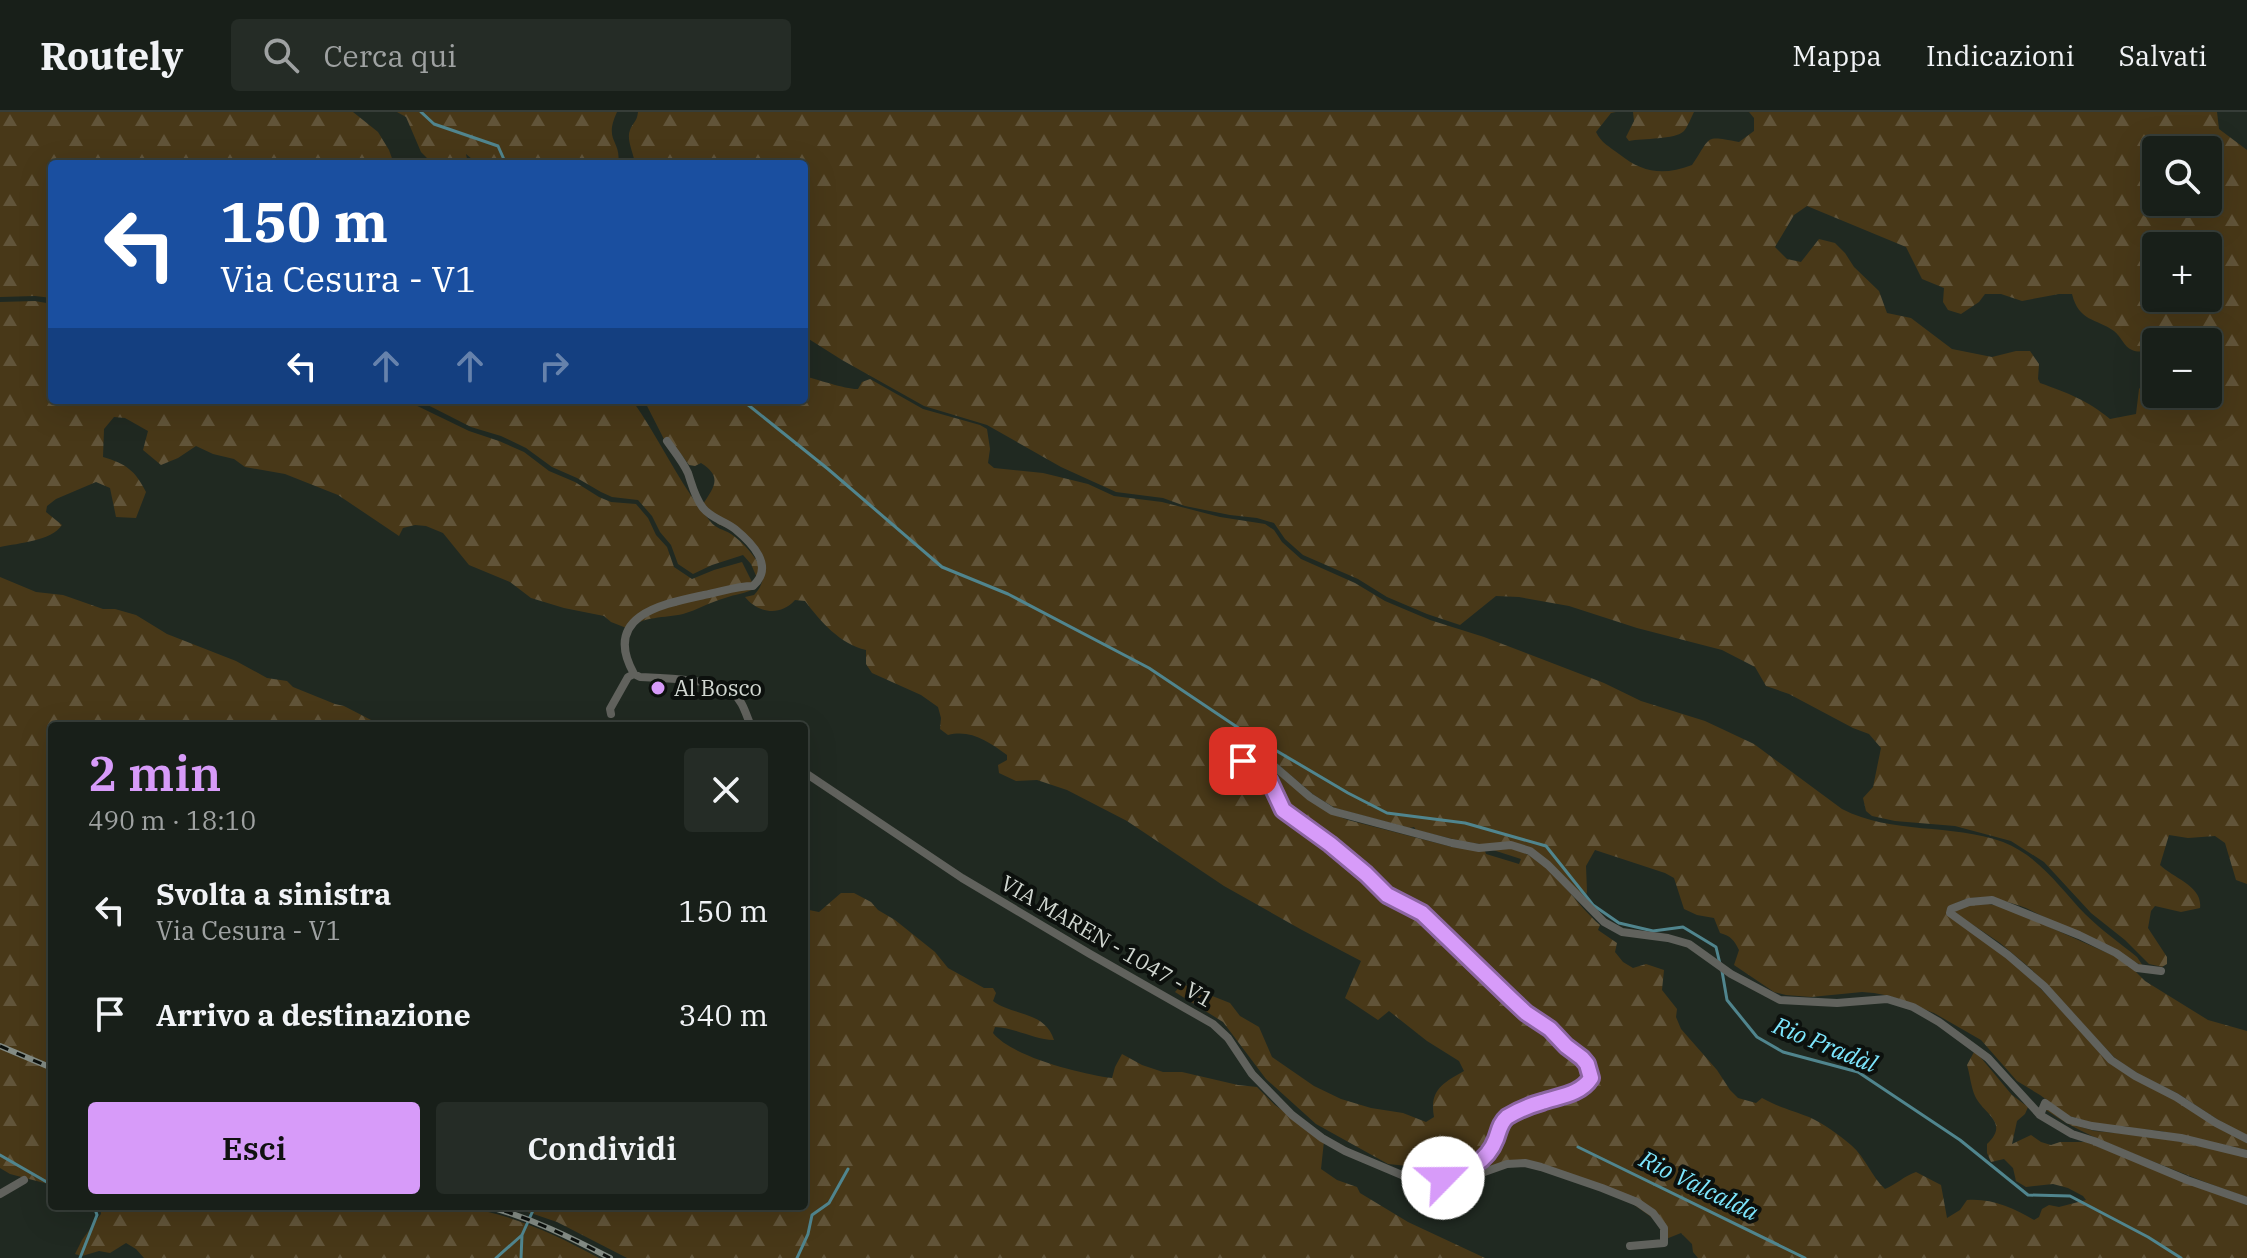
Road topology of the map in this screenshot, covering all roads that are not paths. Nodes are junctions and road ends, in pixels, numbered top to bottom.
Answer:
1 (667, 441) dead end
2 (634, 674) junction
3 (611, 714) dead end
4 (749, 722) edge
5 (808, 775) edge
6 (2161, 971) dead end
7 (2040, 1115) junction
8 (2247, 1139) edge
9 (2247, 1154) edge
10 (1452, 1176) junction
11 (24, 1180) dead end
12 (0, 1194) edge
13 (2247, 1201) edge
14 (1630, 1246) dead end

1 - 2 street
2 - 3 street
2 - 4 street
5 - 10 street, VIA MAREN - 1047 - V1
6 - 8 street
7 - 9 street
7 - 10 street
7 - 13 street
10 - 14 street
11 - 12 street

